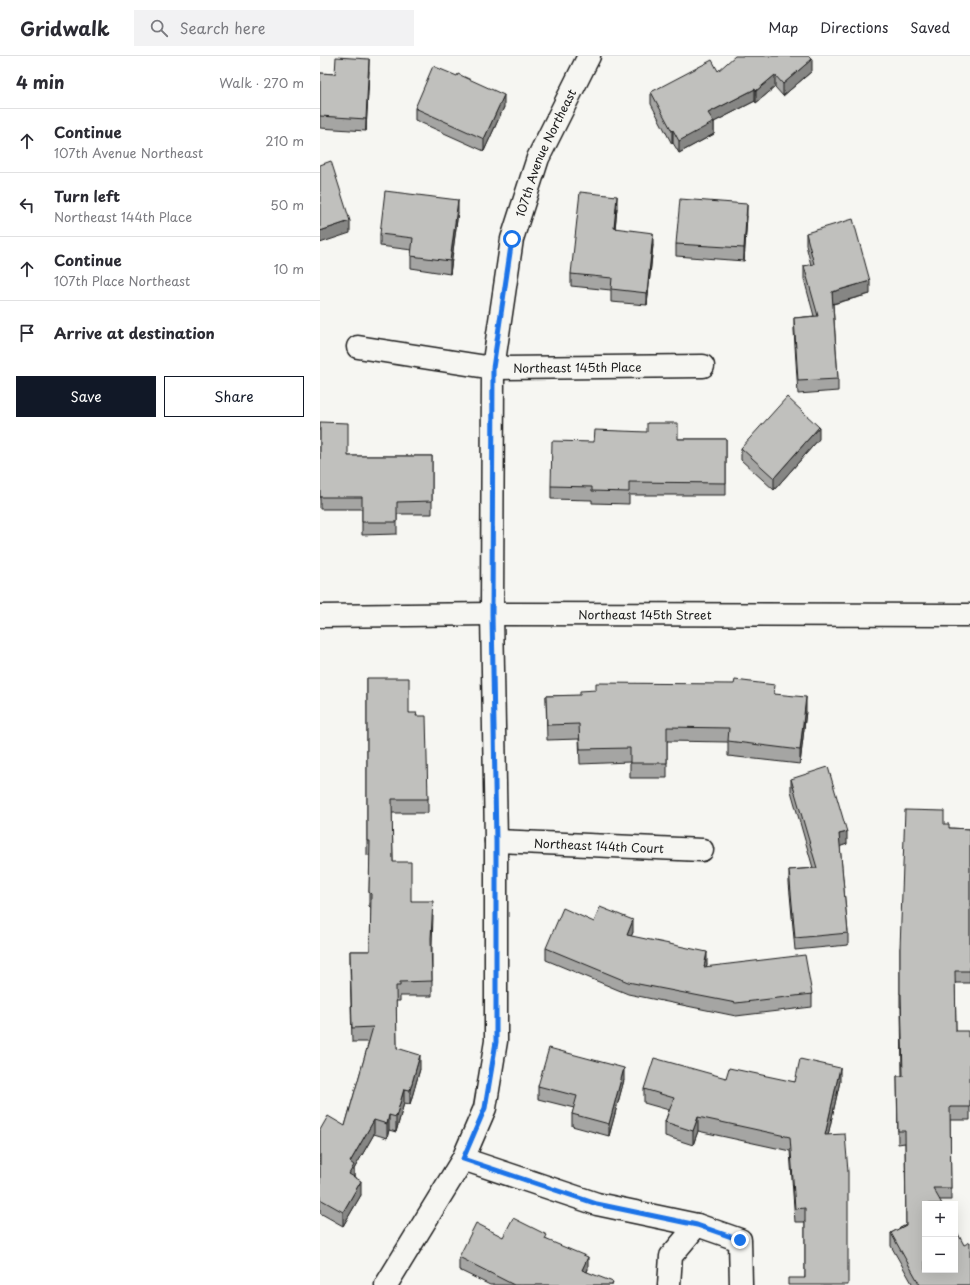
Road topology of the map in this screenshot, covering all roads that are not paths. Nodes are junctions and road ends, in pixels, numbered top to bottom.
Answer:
1 (589, 56) edge
2 (358, 347) dead end
3 (703, 366) dead end
4 (493, 368) junction
5 (492, 614) junction
6 (320, 616) edge
7 (970, 617) edge
8 (496, 841) junction
9 (702, 850) dead end
10 (463, 1159) junction
11 (697, 1225) junction
12 (388, 1283) edge
13 (669, 1285) edge
14 (741, 1285) edge

1 - 4 street, 107th Avenue Northeast
2 - 4 street, Northeast 145th Place
3 - 4 street, Northeast 145th Place
4 - 5 street, 107th Avenue Northeast
5 - 6 street, Northeast 145th Street
5 - 7 street, Northeast 145th Street
5 - 8 street, 107th Avenue Northeast
8 - 9 street, Northeast 144th Court
8 - 10 street, 107th Avenue Northeast
10 - 11 street
10 - 12 street, 107th Avenue Northeast
11 - 13 street
11 - 14 street

